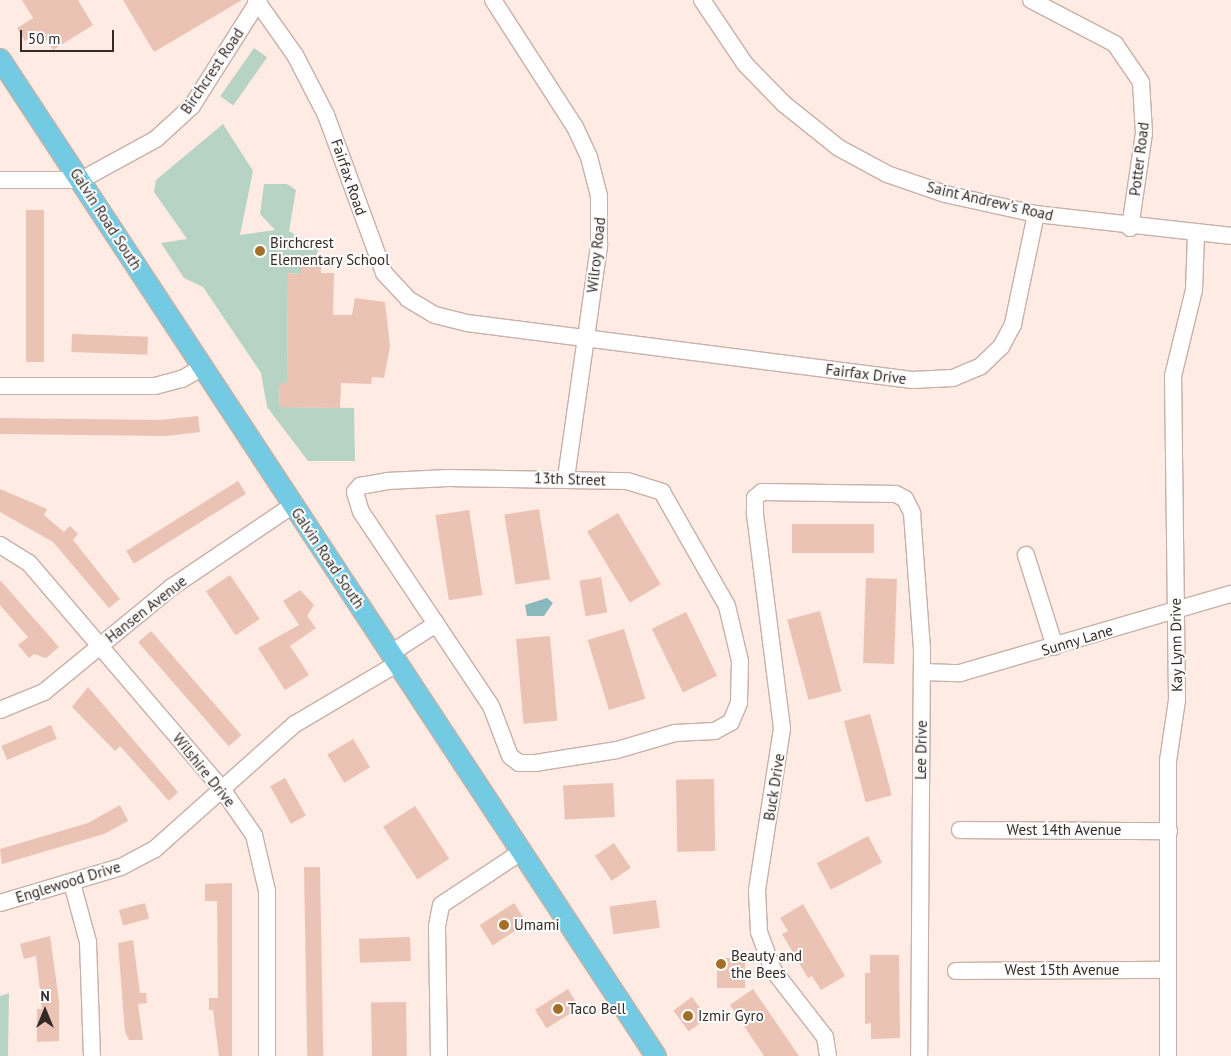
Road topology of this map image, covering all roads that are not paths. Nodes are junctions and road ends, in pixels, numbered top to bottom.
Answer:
1 (493, 0) edge
2 (702, 0) edge
3 (1031, 0) edge
4 (257, 1) edge
5 (0, 59) edge
6 (0, 180) edge
7 (82, 180) junction
8 (1036, 214) junction
9 (1130, 228) junction
10 (1196, 236) junction
11 (1231, 236) edge
12 (585, 338) junction
13 (203, 367) junction
14 (0, 386) edge
15 (566, 478) junction
16 (755, 498) joint
17 (293, 505) junction
18 (0, 545) edge
19 (1026, 555) dead end
20 (1231, 594) edge
21 (1176, 609) junction
22 (436, 624) junction
23 (100, 646) junction
24 (1055, 647) junction
25 (395, 658) junction
26 (922, 672) junction
27 (0, 710) edge
28 (222, 789) junction
29 (960, 830) dead end
30 (1169, 831) junction
31 (521, 852) junction
32 (72, 883) junction
33 (0, 903) edge
34 (1168, 970) junction
35 (956, 971) dead end
36 (92, 1056) edge
37 (267, 1056) edge
38 (439, 1056) edge
39 (656, 1056) edge
40 (828, 1056) edge
41 (919, 1056) edge
42 (1168, 1056) edge

1 - 12 street, Wilroy Road
2 - 8 street, Saint Andrew's Road
3 - 9 street, Potter Road
4 - 7 street, Birchcrest Road
4 - 12 street, Fairfax Road
5 - 7 main road, Galvin Road South
6 - 7 street
7 - 13 main road, Galvin Road South
8 - 9 street, Saint Andrew's Road
8 - 12 street, Fairfax Drive
9 - 10 street, Saint Andrew's Road
10 - 11 street, Saint Andrew's Road
10 - 21 street, Kay Lynn Drive
12 - 15 street, Wilroy Road
13 - 14 street
13 - 17 main road, Galvin Road South
15 - 22 street, 13th Street
15 - 22 street, 13th Street
16 - 26 street, Lee Drive
16 - 40 street, Buck Drive
17 - 23 street, Hansen Avenue
17 - 25 main road, Galvin Road South
18 - 23 street, Wilshire Drive
19 - 24 street
20 - 21 street, Sunny Lane
21 - 24 street, Sunny Lane
21 - 30 street, Kay Lynn Drive
22 - 25 street, Englewood Drive
23 - 27 street, Hansen Avenue
23 - 28 street, Wilshire Drive
24 - 26 street, Sunny Lane
25 - 28 street, Englewood Drive
25 - 31 main road, Galvin Road South
26 - 41 street, Lee Drive
28 - 32 street, Englewood Drive
28 - 37 street, Wilshire Drive
29 - 30 street, West 14th Avenue
30 - 34 street, Kay Lynn Drive
31 - 38 street
31 - 39 main road, Galvin Road South
32 - 33 street, Englewood Drive
32 - 36 street
34 - 35 street, West 15th Avenue
34 - 42 street, Kay Lynn Drive

